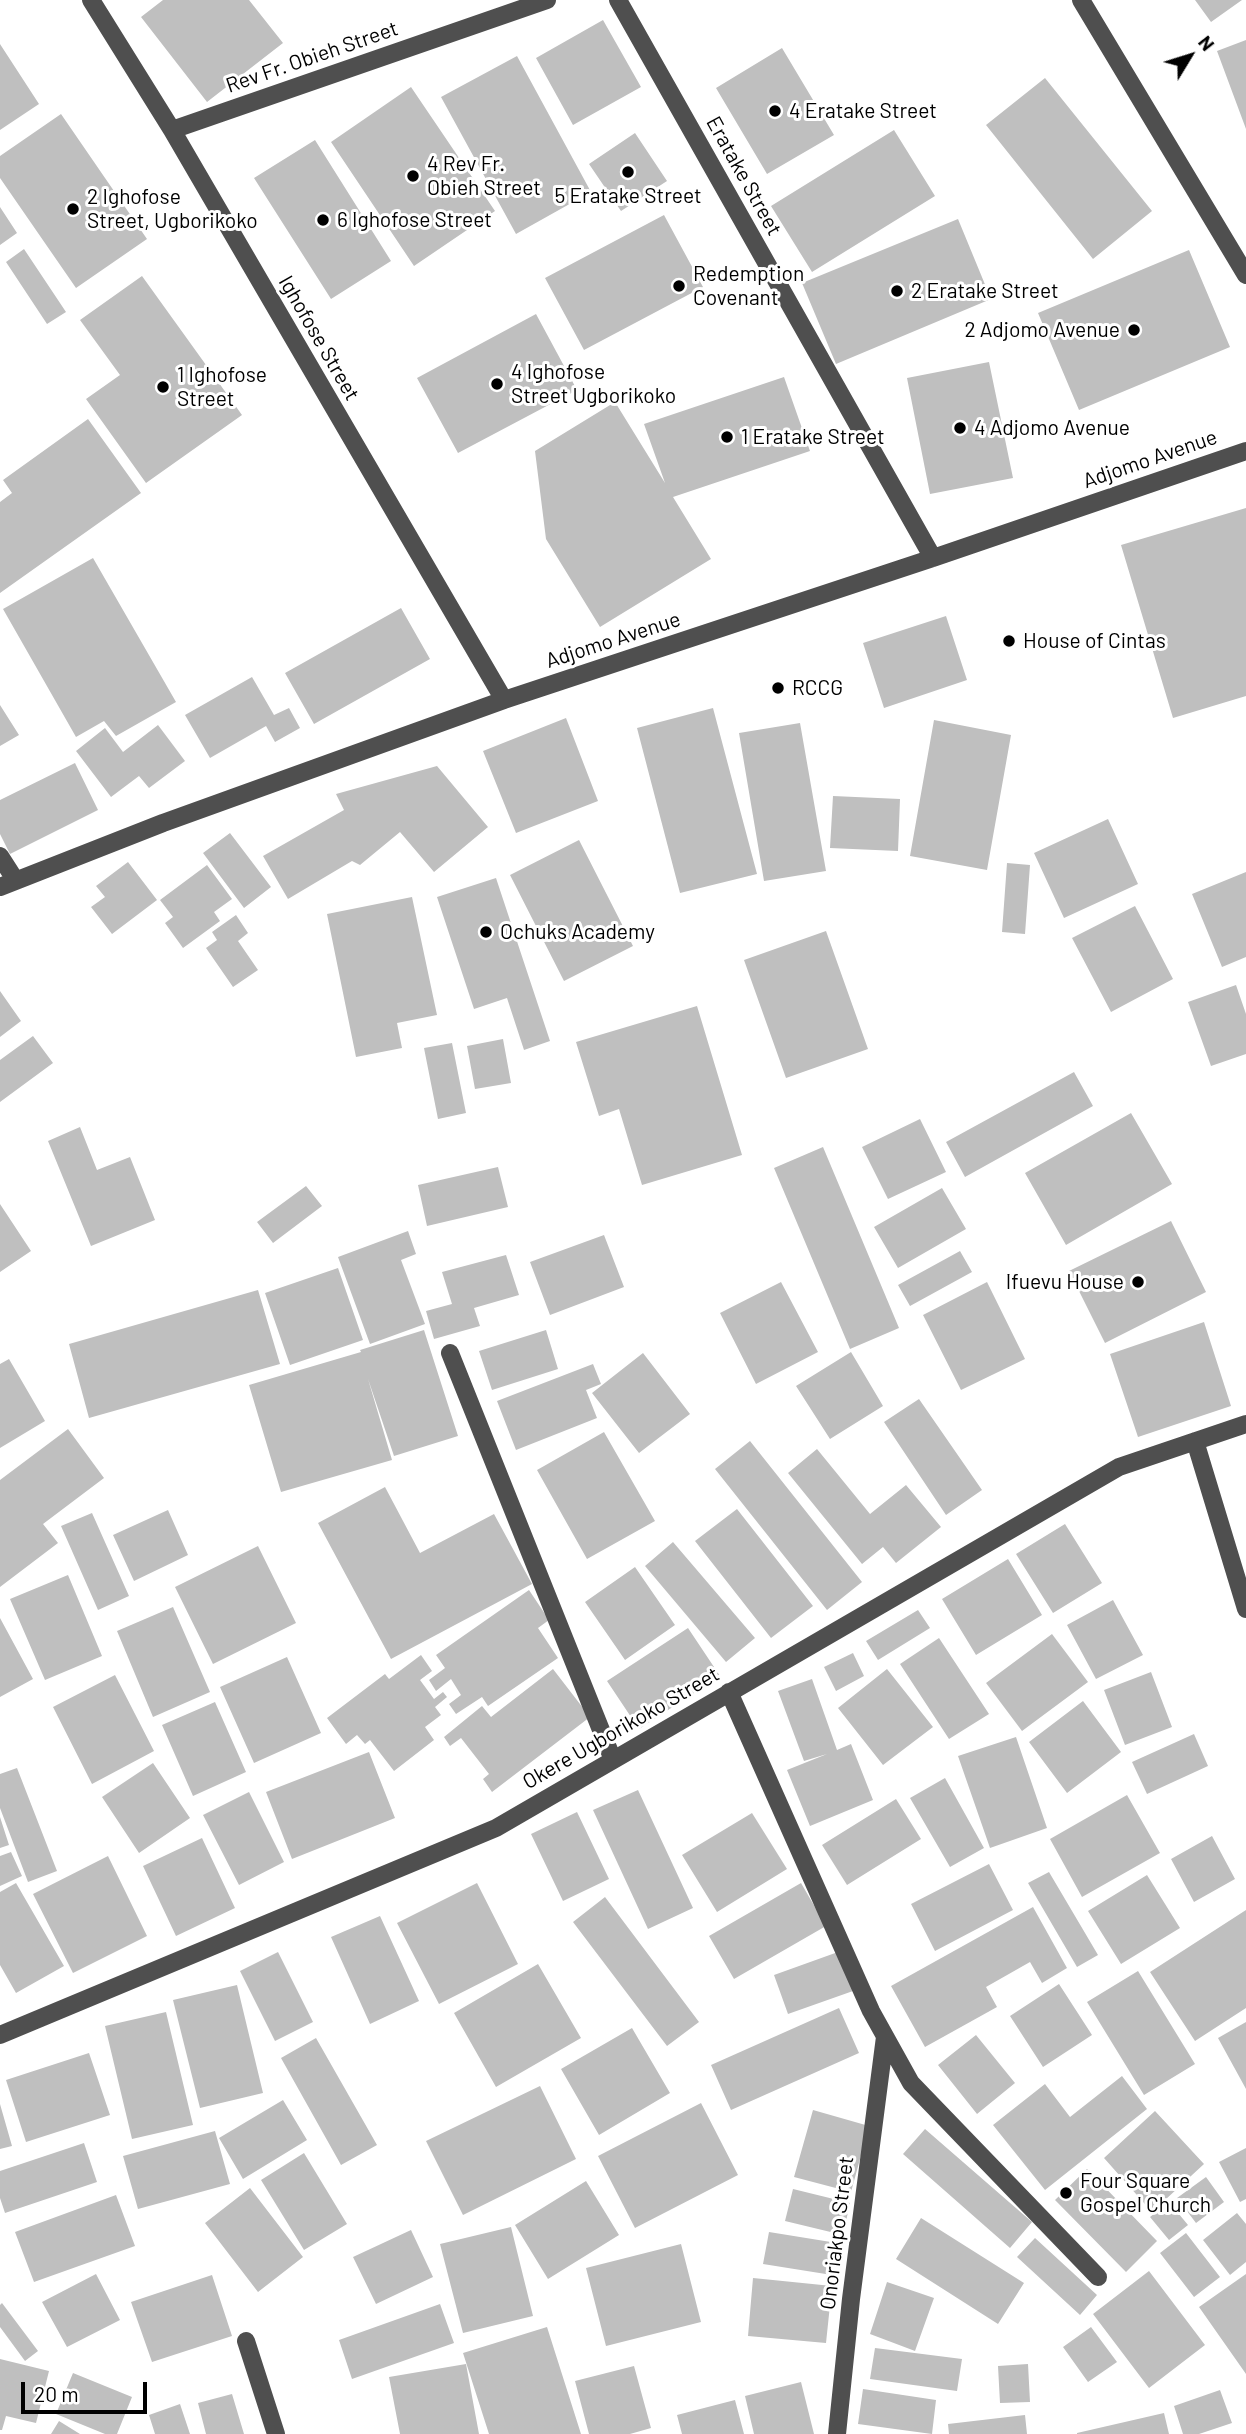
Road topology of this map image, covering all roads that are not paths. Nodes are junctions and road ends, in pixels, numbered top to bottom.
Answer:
1 (92, 0) edge
2 (547, 0) edge
3 (618, 0) edge
4 (1081, 0) edge
5 (172, 130) junction
6 (1246, 275) edge
7 (1246, 450) edge
8 (933, 558) junction
9 (504, 700) junction
10 (0, 856) edge
11 (8, 884) edge
12 (450, 1353) dead end
13 (1246, 1424) edge
14 (1195, 1441) junction
15 (1246, 1609) edge
16 (729, 1692) junction
17 (613, 1760) junction
18 (0, 2035) edge
19 (885, 2037) junction
20 (1098, 2277) dead end
21 (246, 2341) dead end
22 (275, 2434) edge
23 (837, 2434) edge

1 - 5 street, Ighofose Street
2 - 5 street, Rev Fr. Obieh Street
3 - 8 street, Eratake Street
4 - 6 street
5 - 9 street, Ighofose Street
7 - 8 street, Adjomo Avenue
8 - 9 street, Adjomo Avenue
9 - 11 street, Adjomo Avenue
10 - 11 street
12 - 17 street
13 - 14 street, Okere Ugborikoko Street
14 - 15 street
14 - 16 street, Okere Ugborikoko Street
16 - 17 street, Okere Ugborikoko Street
16 - 19 street
17 - 18 street, Okere Ugborikoko Street
19 - 20 street
19 - 23 street, Onoriakpo Street
21 - 22 street

